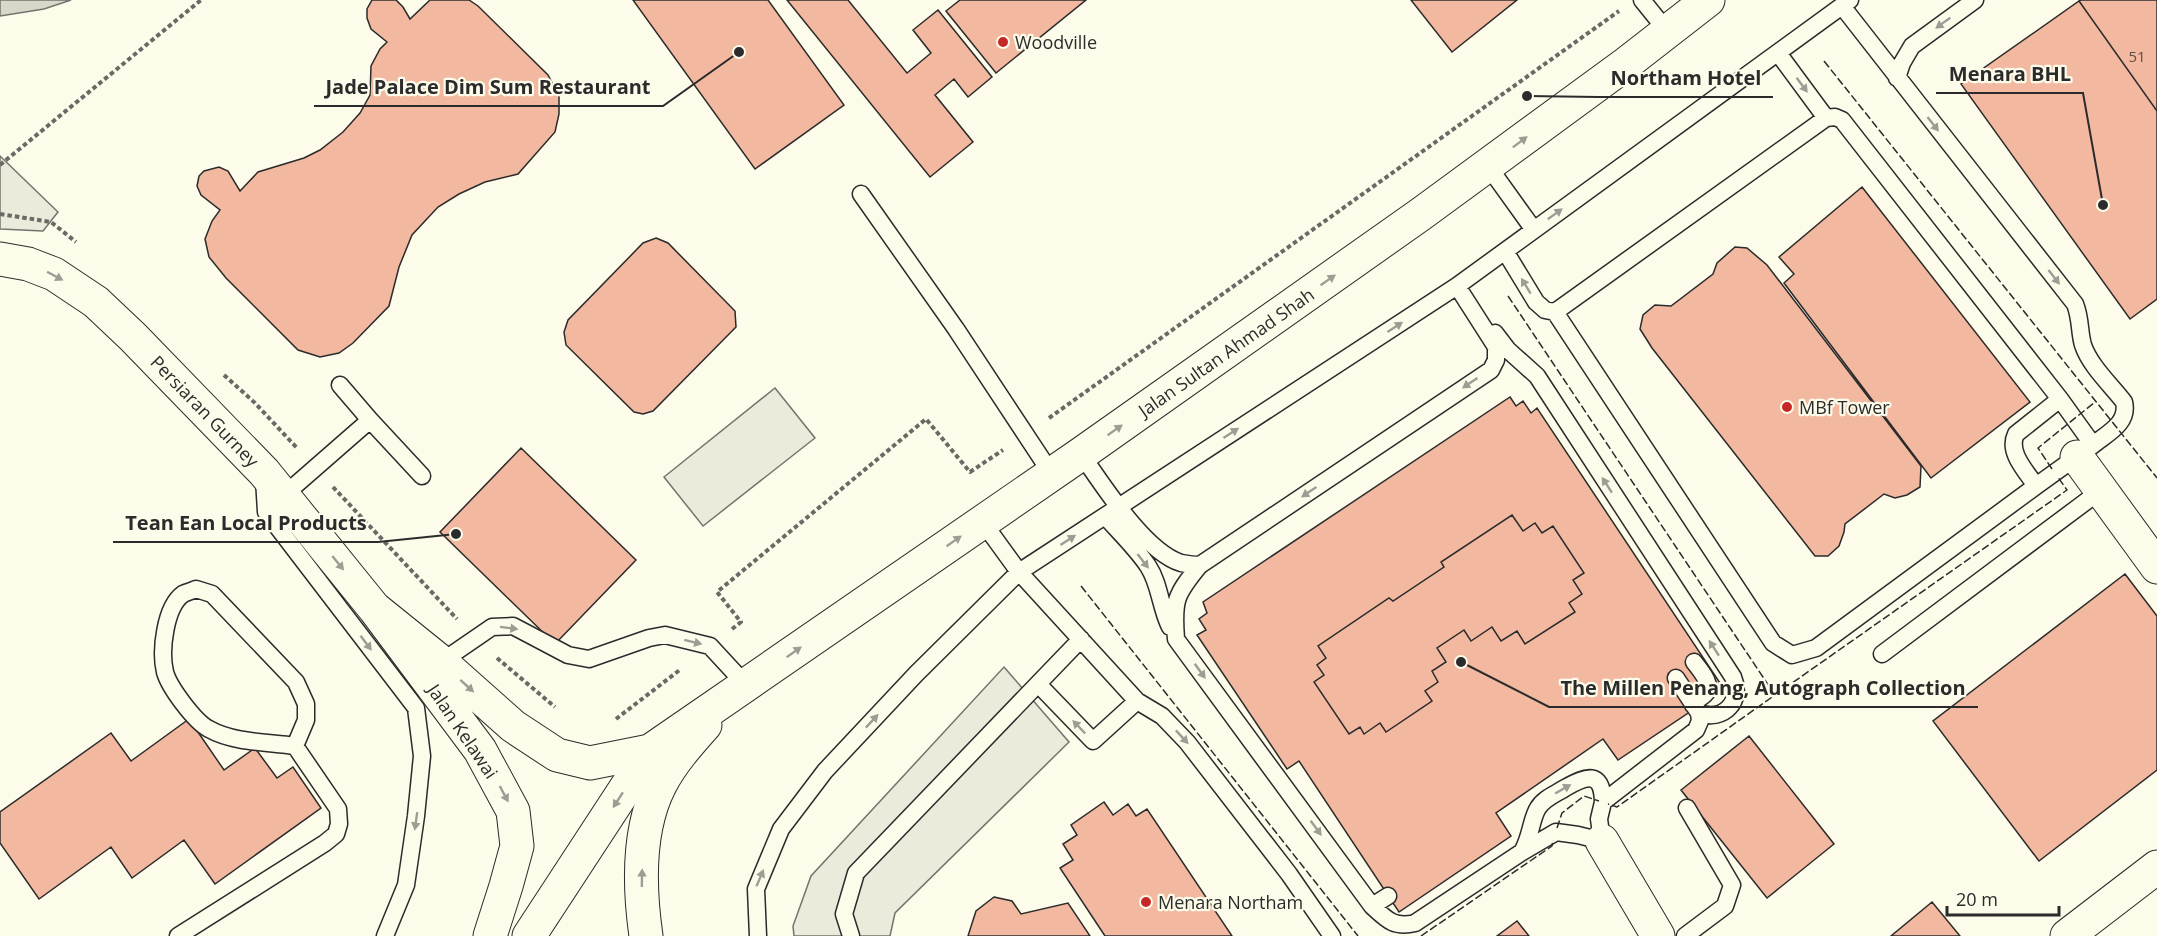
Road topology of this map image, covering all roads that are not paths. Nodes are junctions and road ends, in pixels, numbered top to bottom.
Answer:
1 (1642, 0) edge
2 (1708, 0) edge
3 (1975, 0) edge
4 (1846, 3) edge
5 (1667, 31) junction
6 (1872, 45) junction
7 (1912, 46) junction
8 (1778, 53) junction
9 (1897, 78) junction
10 (1826, 118) junction
11 (1488, 166) junction
12 (861, 194) dead end
13 (1534, 230) junction
14 (1505, 251) junction
15 (0, 259) edge
16 (1459, 284) junction
17 (1555, 312) junction
18 (1491, 370) junction
19 (1533, 373) junction
20 (340, 385) dead end
21 (2060, 399) junction
22 (370, 420) junction
23 (2085, 451) junction
24 (1081, 454) junction
25 (1051, 473) junction
26 (422, 476) dead end
27 (274, 484) junction
28 (2036, 486) junction
29 (2100, 491) junction
30 (1112, 512) junction
31 (982, 521) junction
32 (2154, 557) edge
33 (1200, 566) junction
34 (1019, 572) junction
35 (374, 608) junction
36 (1081, 639) junction
37 (1176, 639) junction
38 (1882, 654) dead end
39 (441, 662) junction
40 (1694, 662) dead end
41 (1676, 678) dead end
42 (1039, 685) junction
43 (741, 688) junction
44 (1137, 701) junction
45 (1696, 709) junction
46 (295, 746) junction
47 (650, 751) junction
48 (1592, 778) junction
49 (1621, 787) junction
50 (1603, 802) junction
51 (1541, 805) junction
52 (1687, 808) dead end
53 (1556, 832) junction
54 (1602, 841) junction
55 (1522, 852) junction
56 (2157, 867) edge
57 (1388, 896) dead end
58 (1372, 906) junction
59 (178, 936) edge
60 (385, 936) edge
61 (490, 936) edge
62 (529, 936) edge
63 (646, 936) edge
64 (758, 936) edge
65 (851, 936) edge
66 (1332, 936) edge
67 (1658, 936) edge
68 (1685, 936) edge
69 (2067, 936) edge

1 - 5 lane
2 - 5 main road, Jalan Sultan Ahmad Shah
3 -> 7 lane
4 - 6 lane
4 - 8 lane
11 -> 5 main road, Jalan Sultan Ahmad Shah
6 - 7 lane
6 - 9 lane
7 - 9 lane
8 -> 10 lane
13 -> 8 lane
9 -> 23 lane
10 - 17 lane
10 - 21 lane
11 - 13 lane
24 -> 11 main road, Jalan Sultan Ahmad Shah
12 - 25 lane
13 - 14 lane
14 - 16 lane
17 -> 14 lane
15 -> 27 main road, Persiaran Gurney
16 - 18 lane
16 - 19 lane
30 -> 16 lane
17 - 28 lane
18 - 19 lane
18 -> 33 lane
45 -> 19 lane
20 - 22 lane
21 - 23 lane
21 - 28 lane
22 - 26 lane
22 - 27 lane
23 - 28 lane
23 - 29 main road
24 - 25 main road, Jalan Sultan Ahmad Shah
24 - 30 lane
25 - 31 main road, Jalan Sultan Ahmad Shah
27 -> 35 main road, Persiaran Gurney
27 -> 60 lane
29 - 32 main road
29 - 38 lane
30 - 33 lane
34 -> 30 lane
30 -> 37 lane
31 - 34 lane
43 -> 31 main road, Jalan Sultan Ahmad Shah
33 - 37 lane
34 - 36 lane
64 -> 34 lane
35 - 39 main road, Jalan Sultan Ahmad Shah
35 -> 61 main road, Jalan Kelawai
36 - 42 lane
36 - 44 lane
37 -> 58 lane
39 -> 43 lane
39 -> 47 main road, Jalan Sultan Ahmad Shah
40 - 45 lane
41 - 45 lane
44 -> 42 lane
42 - 65 lane
43 - 47 main road, Jalan Sultan Ahmad Shah
63 -> 43 main road, Jalan Sultan Ahmad Shah
44 -> 66 lane
45 - 49 lane
46 - 46 lane
46 - 59 lane
47 -> 62 main road
48 - 49 lane
48 - 50 lane
51 -> 48 lane
49 - 50 lane
50 - 54 lane
51 - 53 lane
51 - 55 lane
52 - 68 lane
53 - 54 lane
53 - 55 lane
54 - 67 main road
55 - 58 lane
56 - 69 main road
57 - 58 lane

